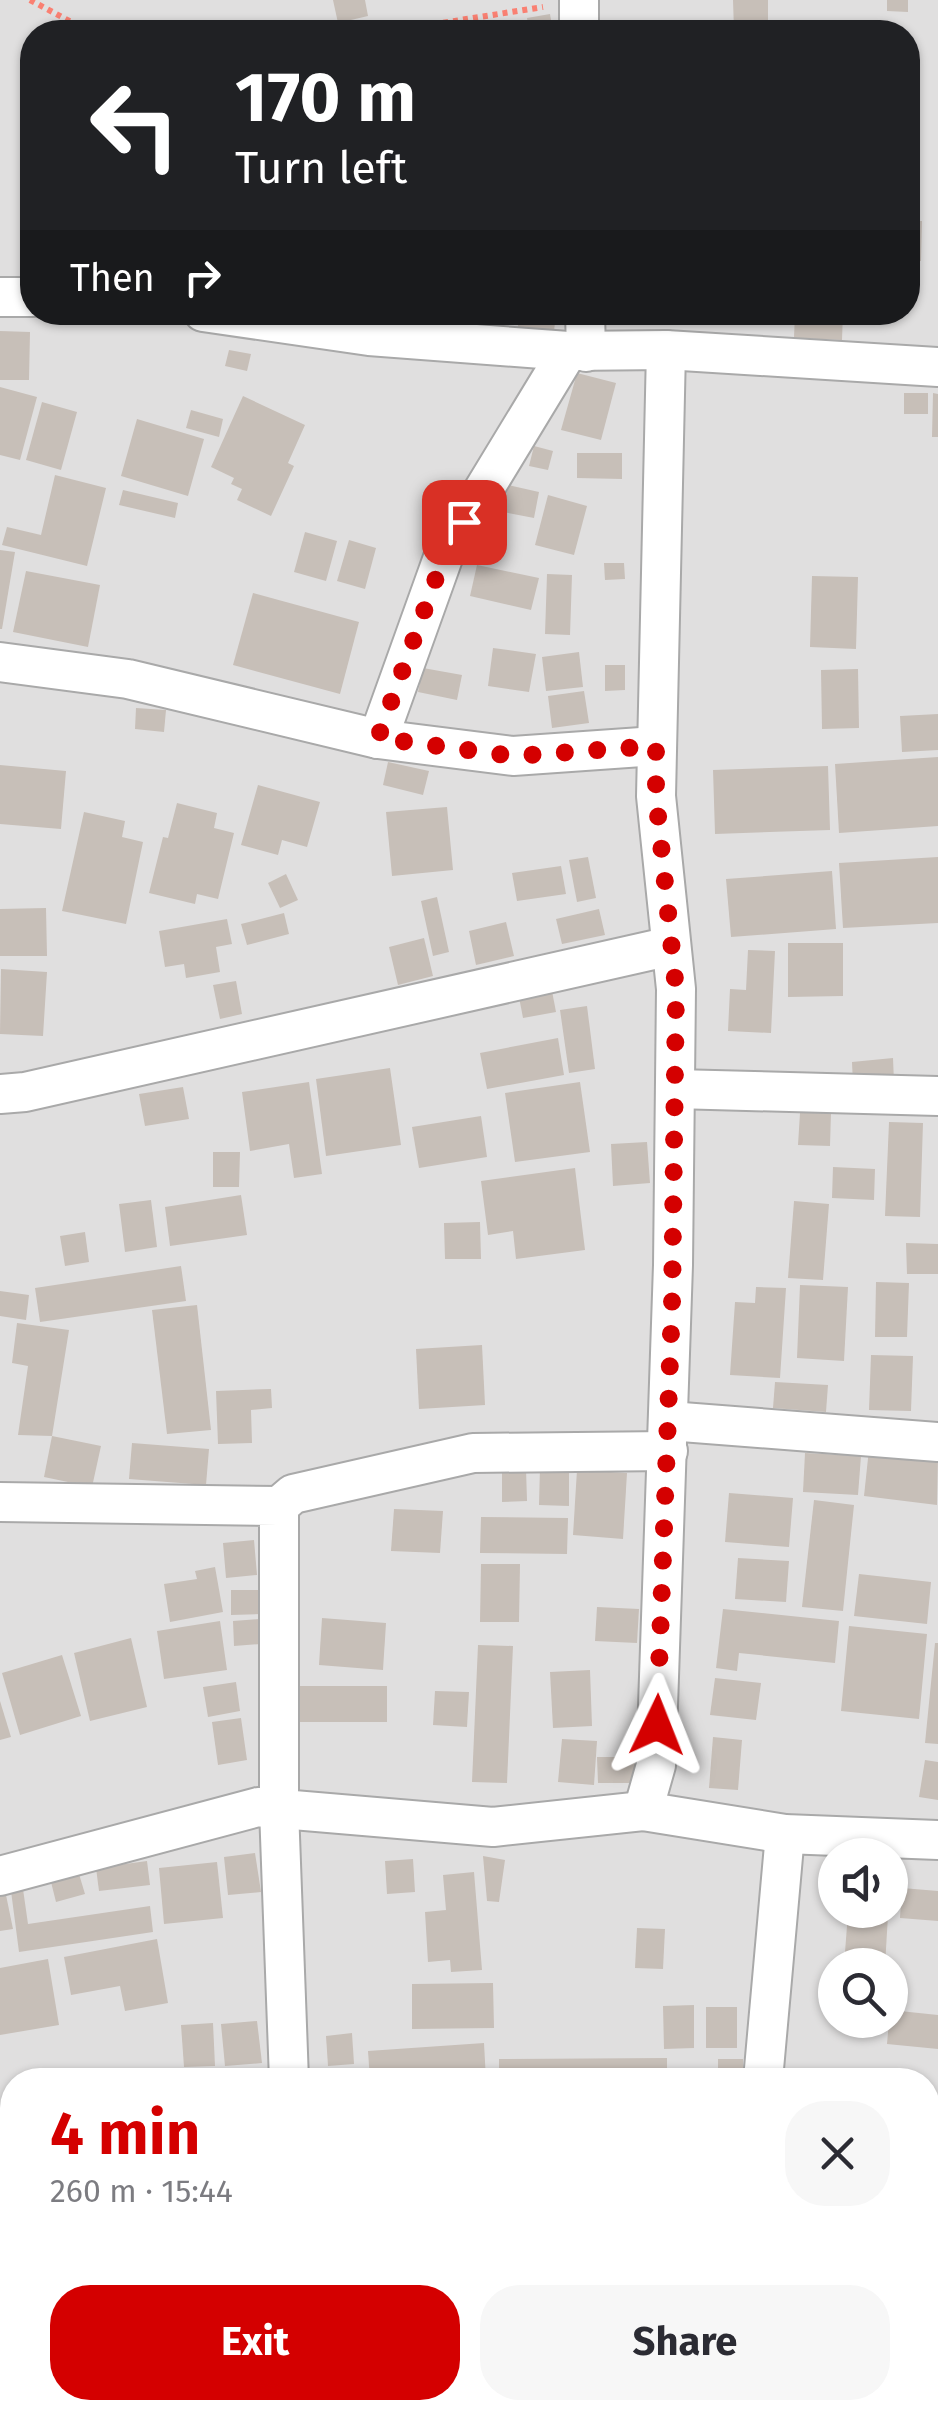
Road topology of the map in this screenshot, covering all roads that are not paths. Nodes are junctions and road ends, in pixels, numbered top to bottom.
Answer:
1 (293, 325) edge
2 (583, 325) edge
3 (666, 350) junction
4 (577, 352) junction
5 (938, 368) edge
6 (0, 662) edge
7 (378, 738) junction
8 (656, 746) junction
9 (672, 946) junction
10 (675, 1089) junction
11 (0, 1094) edge
12 (938, 1096) edge
13 (669, 1436) junction
14 (938, 1442) edge
15 (0, 1502) edge
16 (279, 1506) junction
17 (279, 1809) junction
18 (643, 1811) junction
19 (785, 1834) junction
20 (938, 1840) edge
21 (0, 1876) edge
22 (288, 2068) edge
23 (764, 2068) edge

1 - 4 street
2 - 4 street
3 - 4 street
3 - 5 street
3 - 8 street
4 - 7 street
6 - 7 street
7 - 8 street
8 - 9 street
9 - 10 street
9 - 11 street
10 - 12 street
10 - 13 street
13 - 14 street
13 - 16 street
13 - 18 street
15 - 16 street
16 - 17 street
17 - 18 street
17 - 21 street
17 - 22 street
18 - 19 street
19 - 20 street
19 - 23 street

